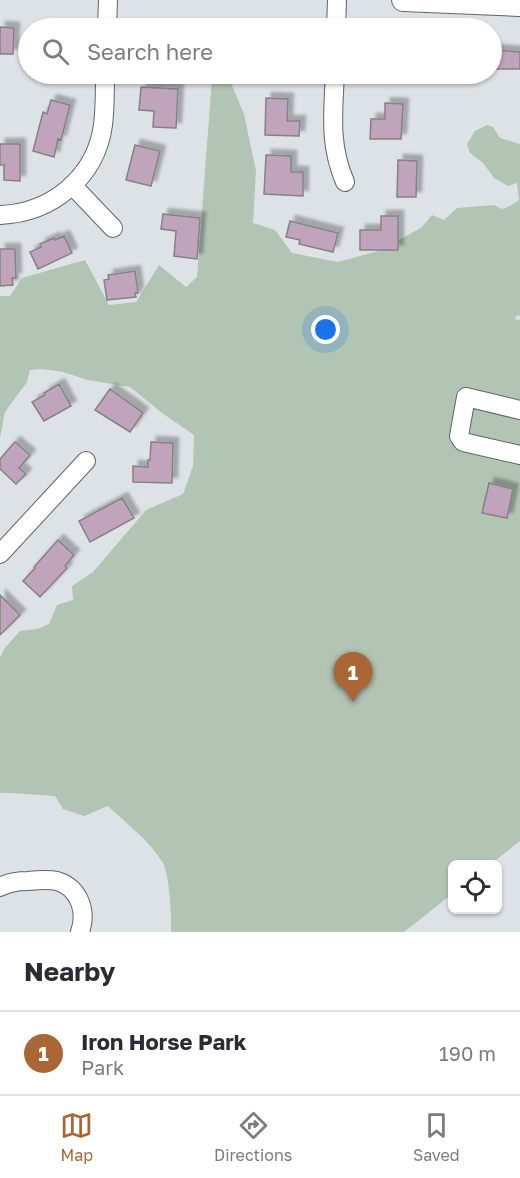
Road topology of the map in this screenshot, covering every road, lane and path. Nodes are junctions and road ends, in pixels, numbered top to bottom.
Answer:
1 (108, 0) edge
2 (337, 0) edge
3 (403, 0) edge
4 (520, 5) edge
5 (107, 18) edge
6 (336, 18) edge
7 (105, 84) edge
8 (335, 84) edge
9 (345, 183) dead end
10 (72, 186) junction
11 (0, 215) edge
12 (114, 228) dead end
13 (520, 410) edge
14 (520, 455) edge
15 (86, 460) dead end
16 (0, 554) edge
17 (0, 886) edge
18 (80, 932) edge

1 - 5 street
2 - 6 street
3 - 4 main road
7 - 10 street
8 - 9 street
10 - 11 street
10 - 12 street
13 - 14 street
15 - 16 street
17 - 18 street

